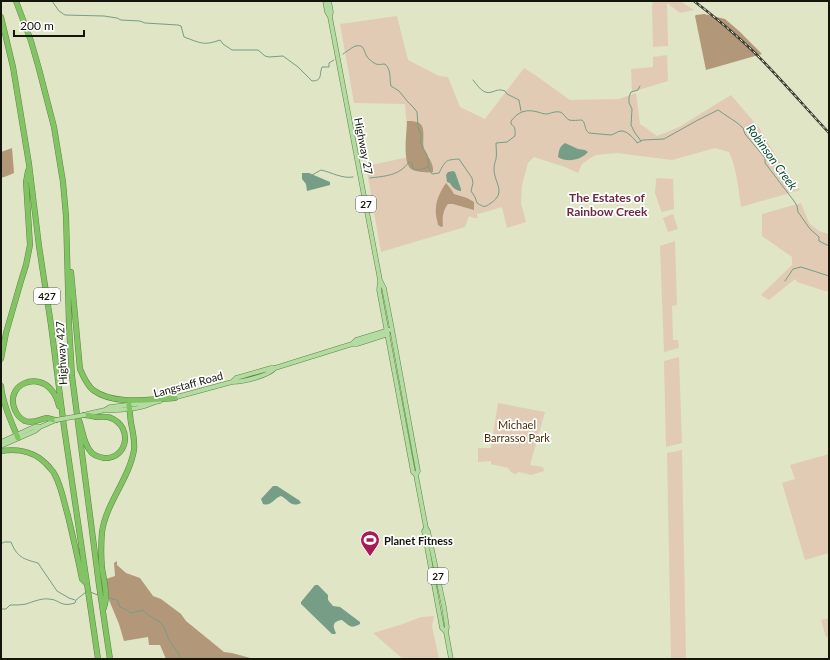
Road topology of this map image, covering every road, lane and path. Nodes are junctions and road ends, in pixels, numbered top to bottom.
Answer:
1 (16, 1) edge
2 (325, 1) edge
3 (329, 1) edge
4 (1, 17) edge
5 (330, 17) junction
6 (29, 164) junction
7 (66, 216) junction
8 (389, 331) junction
9 (1, 359) edge
10 (1, 386) edge
11 (175, 398) junction
12 (129, 406) junction
13 (76, 412) junction
14 (84, 415) junction
15 (56, 420) junction
16 (64, 427) junction
17 (17, 436) junction
18 (1, 442) edge
19 (1, 446) edge
20 (1, 451) edge
21 (86, 583) junction
22 (101, 585) junction
23 (98, 659) edge
24 (110, 659) edge
25 (451, 659) edge

1 - 7 highway, Highway 427 / 427
2 - 5 main road, Highway 27 / 27
3 - 5 main road, Highway 27 / 27
4 - 6 highway, Highway 427 / 427
5 - 8 main road, Highway 27 / 27
6 - 9 highway
6 - 16 highway, Highway 427 / 427
7 - 11 highway
7 - 13 highway, Highway 427 / 427
8 - 11 main road, Langstaff Road
8 - 25 main road, Highway 27 / 27
10 - 17 highway
11 - 12 main road, Langstaff Road
12 - 14 main road, Langstaff Road
12 - 22 highway
13 - 14 highway
13 - 22 highway, Highway 427 / 427
14 - 15 main road, Langstaff Road, bridge
15 - 16 highway
15 - 17 main road, Langstaff Road
16 - 21 highway, Highway 427 / 427
17 - 18 main road, Langstaff Road
17 - 19 main road, Langstaff Road
20 - 21 highway
21 - 23 highway, Highway 427 / 427
22 - 24 highway, Highway 427 / 427

